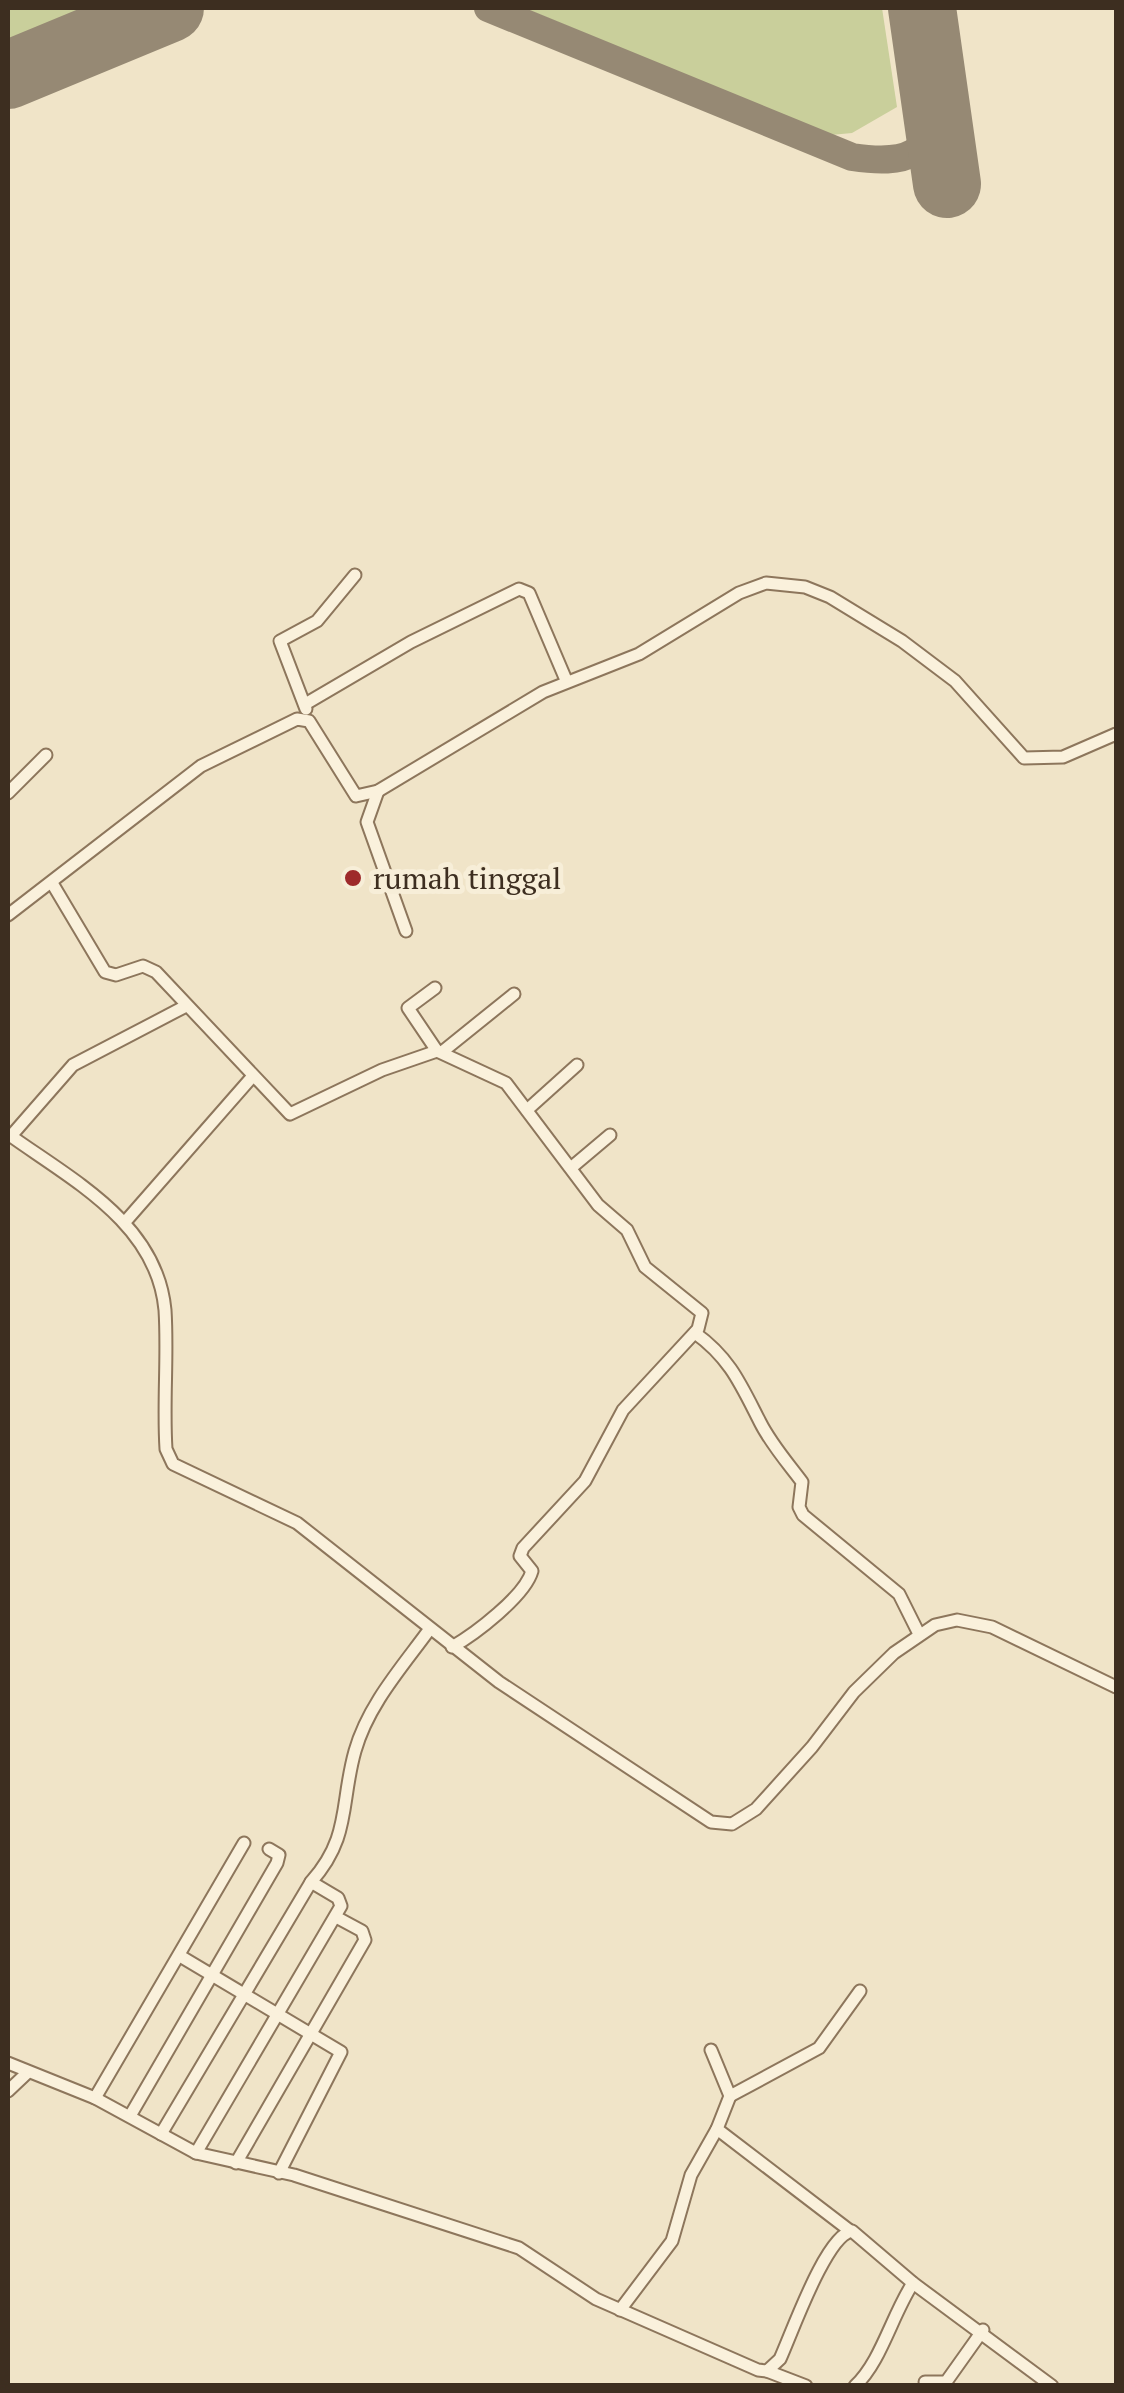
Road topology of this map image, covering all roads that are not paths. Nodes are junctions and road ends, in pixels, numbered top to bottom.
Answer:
1 (356, 576) dead end
2 (566, 680) junction
3 (307, 702) junction
4 (304, 718) junction
5 (1116, 734) edge
6 (46, 755) dead end
7 (378, 791) junction
8 (8, 793) edge
9 (356, 796) junction
10 (366, 822) junction
11 (52, 883) junction
12 (8, 916) edge
13 (406, 931) dead end
14 (435, 988) dead end
15 (514, 994) dead end
16 (186, 1006) junction
17 (440, 1052) junction
18 (576, 1065) dead end
19 (252, 1077) junction
20 (527, 1110) junction
21 (9, 1135) edge
22 (610, 1136) dead end
23 (572, 1167) junction
24 (125, 1222) junction
25 (695, 1332) junction
26 (429, 1630) junction
27 (918, 1634) junction
28 (452, 1647) junction
29 (1116, 1686) edge
30 (244, 1843) dead end
31 (270, 1848) dead end
32 (312, 1882) junction
33 (336, 1917) junction
34 (180, 1956) junction
35 (211, 1975) junction
36 (860, 1991) dead end
37 (246, 1994) junction
38 (279, 2014) junction
39 (312, 2034) junction
40 (710, 2050) dead end
41 (8, 2063) edge
42 (26, 2074) junction
43 (8, 2091) edge
44 (730, 2096) junction
45 (95, 2098) junction
46 (130, 2116) junction
47 (717, 2129) junction
48 (161, 2134) junction
49 (196, 2153) junction
50 (236, 2163) junction
51 (279, 2172) junction
52 (849, 2230) junction
53 (913, 2283) junction
54 (620, 2310) junction
55 (983, 2330) junction
56 (767, 2371) junction
57 (926, 2382) dead end
58 (806, 2386) edge
59 (855, 2386) edge
60 (1052, 2386) edge

1 - 3 street
2 - 3 street
2 - 5 street
2 - 7 street
3 - 4 street
4 - 9 street
4 - 11 street
6 - 8 street
7 - 9 street
7 - 10 street
9 - 10 street
10 - 13 street
11 - 12 street
11 - 16 street
14 - 17 street
15 - 17 street
16 - 19 street
16 - 21 street
17 - 19 street
17 - 20 street
18 - 20 street
19 - 24 street
20 - 23 street
21 - 24 street
22 - 23 street
23 - 25 street
24 - 26 street
25 - 27 street
25 - 28 street
26 - 28 street
26 - 32 street
27 - 28 street
27 - 29 street
30 - 34 street
31 - 35 street
32 - 33 street
32 - 37 street
33 - 38 street
33 - 39 street
34 - 35 street
34 - 45 street
35 - 37 street
35 - 46 street
36 - 44 street
37 - 38 street
37 - 48 street
38 - 39 street
38 - 49 street
39 - 50 street
39 - 51 street
40 - 44 street
41 - 42 street
42 - 43 street
42 - 45 street
44 - 47 street
45 - 46 street
46 - 48 street
47 - 52 street
47 - 54 street
48 - 49 street
49 - 50 street
50 - 51 street
51 - 54 street
52 - 53 street
52 - 56 street
53 - 55 street
53 - 59 street
54 - 56 street
55 - 57 street
55 - 60 street
56 - 58 street

